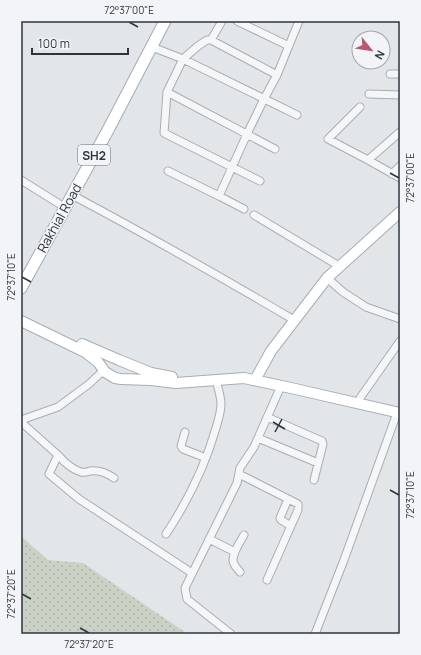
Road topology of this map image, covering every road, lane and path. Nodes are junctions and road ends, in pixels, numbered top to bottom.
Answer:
1 (160, 21) edge
2 (165, 21) edge
3 (222, 21) edge
4 (237, 21) edge
5 (299, 21) edge
6 (210, 40) junction
7 (289, 46) junction
8 (152, 47) junction
9 (183, 59) junction
10 (390, 74) dead end
11 (400, 74) edge
12 (277, 75) junction
13 (167, 92) junction
14 (369, 94) dead end
15 (400, 95) edge
16 (264, 99) junction
17 (360, 107) dead end
18 (297, 115) dead end
19 (400, 132) edge
20 (247, 134) junction
21 (275, 149) dead end
22 (368, 160) junction
23 (400, 166) edge
24 (232, 167) junction
25 (168, 171) dead end
26 (392, 174) junction
27 (400, 178) edge
28 (21, 180) edge
29 (260, 181) dead end
30 (72, 195) junction
31 (219, 196) junction
32 (61, 205) junction
33 (244, 208) dead end
34 (400, 212) edge
35 (254, 214) dead end
36 (339, 266) junction
37 (21, 277) edge
38 (327, 278) junction
39 (21, 288) edge
40 (21, 314) edge
41 (400, 319) edge
42 (294, 320) junction
43 (21, 321) edge
44 (400, 341) edge
45 (119, 360) junction
46 (104, 370) junction
47 (151, 377) junction
48 (115, 378) junction
49 (257, 378) junction
50 (176, 380) junction
51 (216, 380) junction
52 (89, 384) junction
53 (281, 386) junction
54 (360, 398) junction
55 (399, 411) edge
56 (268, 417) junction
57 (21, 421) edge
58 (185, 432) dead end
59 (258, 438) junction
60 (58, 455) junction
61 (206, 458) junction
62 (318, 464) junction
63 (239, 474) junction
64 (114, 478) dead end
65 (314, 480) dead end
66 (288, 499) junction
67 (291, 526) junction
68 (166, 534) dead end
69 (244, 535) dead end
70 (209, 539) junction
71 (235, 552) junction
72 (240, 572) dead end
73 (192, 573) junction
74 (267, 580) dead end
75 (231, 634) edge
76 (315, 634) edge

1 - 32 main road, Rakhial Road / SH2
2 - 8 main road, Rakhial Road / SH2
3 - 6 street
4 - 7 street
5 - 7 street
6 - 9 street
6 - 12 street
7 - 12 street
8 - 9 street
8 - 30 main road, Rakhial Road / SH2
9 - 13 street
9 - 16 street
10 - 11 street
12 - 16 street
13 - 20 street
13 - 24 street
14 - 15 street
16 - 18 street
16 - 20 street
17 - 22 street
19 - 22 street
20 - 21 street
20 - 24 street
22 - 26 street
23 - 26 street
24 - 29 street
24 - 31 street
25 - 31 street
26 - 27 street
28 - 32 street
30 - 39 main road, Rakhial Road / SH2
30 - 42 street
31 - 33 street
32 - 37 main road, Rakhial Road / SH2
34 - 36 main road
35 - 36 street
36 - 38 main road
38 - 41 street
38 - 42 main road
40 - 45 main road
42 - 49 main road
43 - 46 main road
44 - 54 street
45 - 46 main road
45 - 47 main road
46 - 48 main road
46 - 52 street
47 - 48 main road
47 - 50 main road
48 - 52 street
49 - 50 main road
49 - 51 main road
49 - 53 main road
49 - 54 main road
50 - 51 main road
51 - 61 street
52 - 57 street
53 - 55 main road
53 - 56 street
54 - 55 main road
55 - 76 street
56 - 59 street
56 - 62 street
57 - 60 street
58 - 61 street
59 - 62 street
59 - 63 street
60 - 64 street
60 - 73 street
61 - 68 street
62 - 65 street
63 - 66 street
63 - 70 street
66 - 67 street
66 - 67 street
67 - 74 street
69 - 71 street
70 - 71 street
70 - 73 street
71 - 72 street
73 - 75 street

